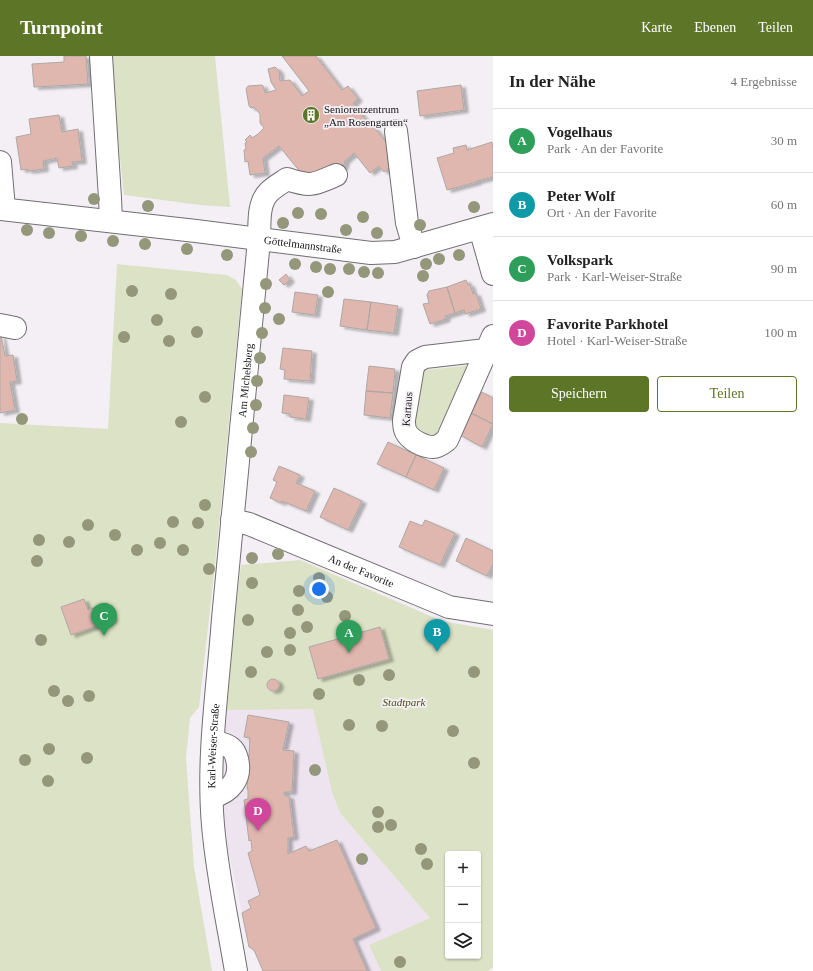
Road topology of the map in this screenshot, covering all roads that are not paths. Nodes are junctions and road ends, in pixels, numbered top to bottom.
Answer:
1 (101, 56) edge
2 (396, 131) dead end
3 (0, 162) edge
4 (336, 175) dead end
5 (2, 209) edge
6 (111, 221) junction
7 (486, 226) edge
8 (259, 240) junction
9 (414, 247) junction
10 (493, 274) edge
11 (490, 343) edge
12 (232, 520) junction
13 (493, 614) edge
14 (236, 971) edge

1 - 6 street
2 - 9 street
3 - 5 street
4 - 8 street, Am Michelsberg
5 - 6 street, Göttelmannstraße
6 - 8 street, Göttelmannstraße
7 - 9 street, Göttelmannstraße
7 - 10 street
8 - 9 street, Göttelmannstraße
8 - 12 street, Am Michelsberg
11 - 11 street, Kartaus
12 - 13 street, An der Favorite
12 - 14 street, Karl-Weiser-Straße

